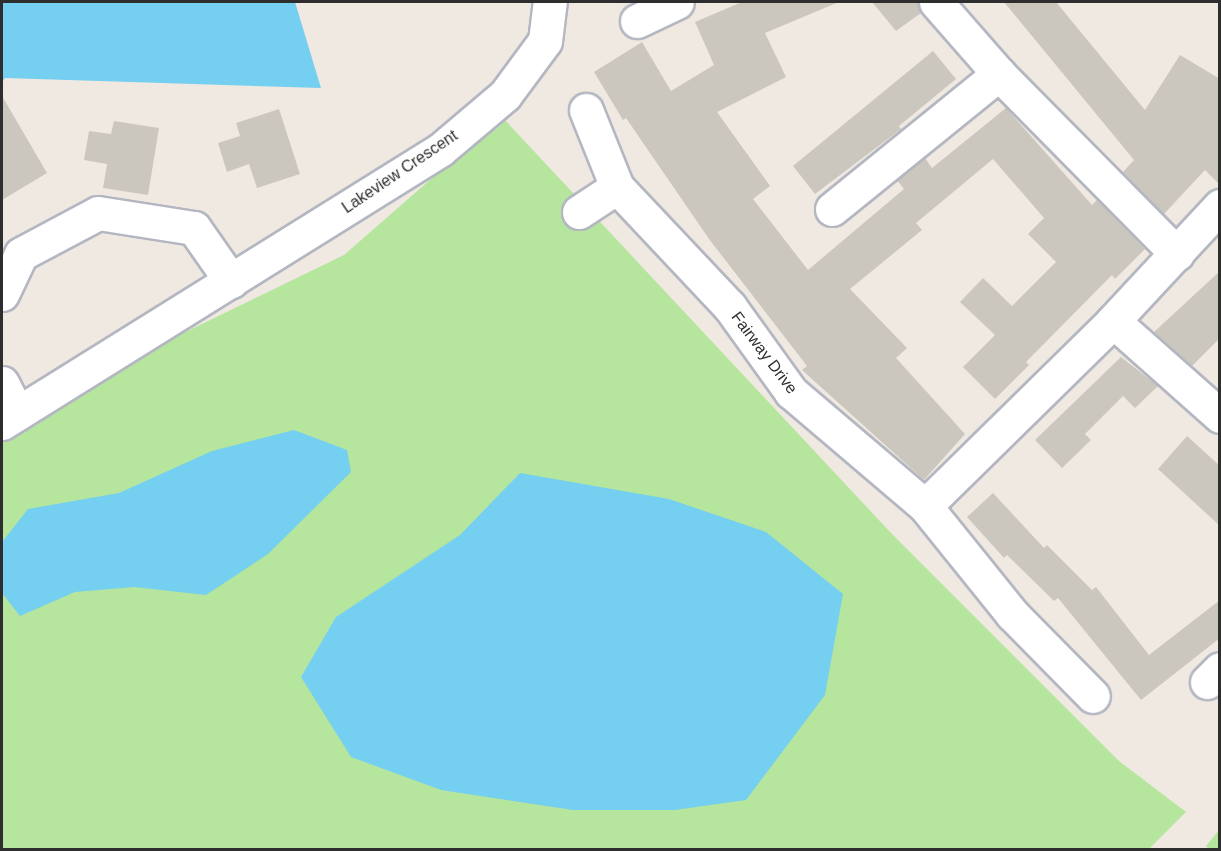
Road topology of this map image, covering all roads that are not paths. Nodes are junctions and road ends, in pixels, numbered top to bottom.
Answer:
1 (550, 2) edge
2 (677, 2) edge
3 (936, 2) edge
4 (637, 21) dead end
5 (999, 74) junction
6 (586, 110) dead end
7 (617, 187) junction
8 (1220, 206) edge
9 (831, 209) dead end
10 (579, 212) dead end
11 (1177, 254) junction
12 (231, 281) junction
13 (2, 294) edge
14 (1113, 321) junction
15 (2, 383) edge
16 (1220, 417) edge
17 (9, 418) edge
18 (925, 506) junction
19 (1093, 696) dead end

1 - 12 street, Lakeview Crescent
2 - 4 street
3 - 5 street
5 - 9 street
5 - 11 street
6 - 7 street, Fairway Drive
7 - 10 street
7 - 18 street, Fairway Drive
8 - 11 street
11 - 14 street
12 - 13 street
12 - 17 street, Lakeview Crescent
14 - 16 street
14 - 18 street
15 - 17 street, Lakeview Crescent
18 - 19 street, Fairway Drive

